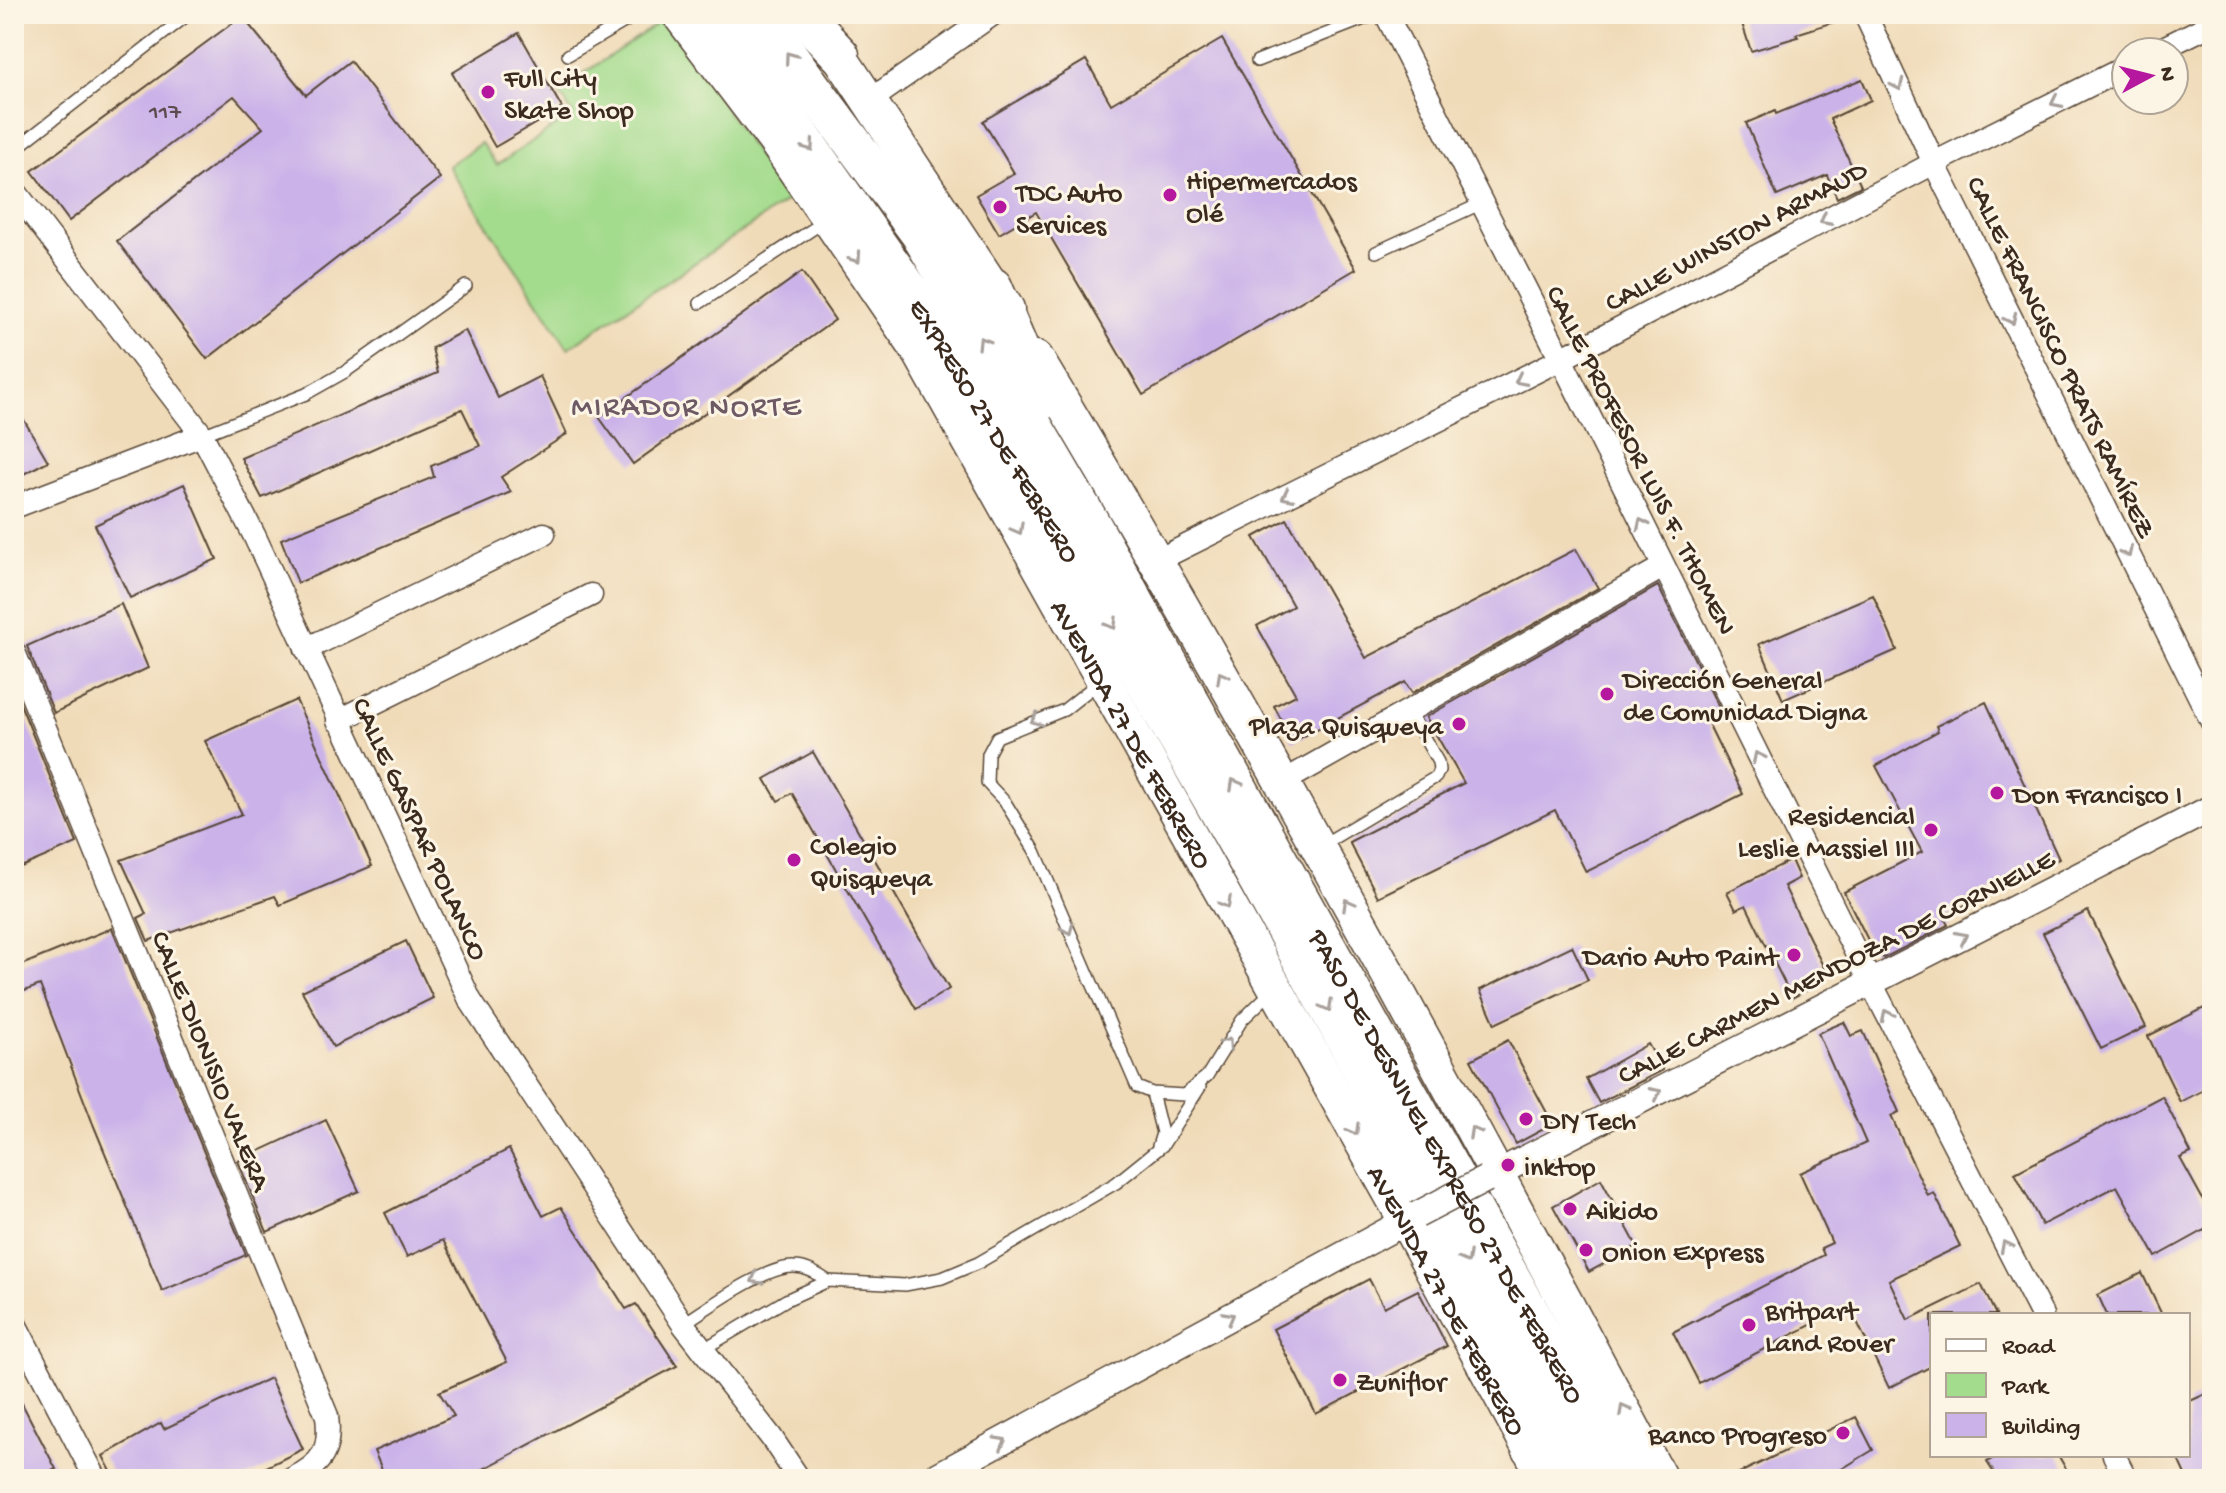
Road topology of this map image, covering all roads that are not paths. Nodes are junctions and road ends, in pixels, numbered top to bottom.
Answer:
1 (189, 14) edge
2 (638, 14) edge
3 (679, 14) edge
4 (697, 14) edge
5 (715, 14) edge
6 (758, 14) edge
7 (801, 14) edge
8 (809, 14) edge
9 (993, 14) edge
10 (1377, 14) edge
11 (1386, 14) edge
12 (1865, 14) edge
13 (2212, 24) edge
14 (2188, 36) edge
15 (568, 55) dead end
16 (840, 55) junction
17 (1257, 61) dead end
18 (2110, 75) edge
19 (869, 101) junction
20 (776, 142) junction
21 (14, 150) edge
22 (1934, 163) junction
23 (14, 190) edge
24 (1480, 204) junction
25 (829, 219) junction
26 (1376, 252) dead end
27 (466, 286) dead end
28 (993, 287) junction
29 (700, 303) dead end
30 (920, 353) junction
31 (1561, 359) junction
32 (202, 435) junction
33 (14, 507) edge
34 (544, 534) dead end
35 (1083, 543) junction
36 (1158, 560) junction
37 (1663, 567) junction
38 (591, 595) dead end
39 (306, 649) junction
40 (14, 652) edge
41 (1102, 680) junction
42 (1409, 711) junction
43 (338, 721) junction
44 (2212, 722) edge
45 (1281, 783) junction
46 (2212, 808) edge
47 (1317, 848) junction
48 (1261, 858) junction
49 (1871, 983) junction
50 (1274, 989) junction
51 (1207, 1076) junction
52 (1152, 1093) junction
53 (1157, 1150) junction
54 (1492, 1176) junction
55 (1412, 1218) junction
56 (828, 1281) junction
57 (2041, 1313) edge
58 (14, 1322) edge
59 (683, 1324) junction
60 (701, 1351) junction
61 (2115, 1457) edge
62 (96, 1479) edge
63 (292, 1479) edge
64 (799, 1479) edge
65 (932, 1479) edge
66 (1546, 1479) edge
67 (1583, 1479) edge
68 (1623, 1479) edge
69 (1660, 1479) edge
70 (2126, 1479) edge

1 - 21 lane
2 - 15 lane
3 - 20 main road, AVENIDA 27 DE FEBRERO
4 - 20 highway
5 -> 35 highway, EXPRESO 27 DE FEBRERO
35 -> 6 highway, EXPRESO 27 DE FEBRERO
7 - 16 highway
8 - 16 main road
9 - 19 street
10 - 17 lane
11 - 24 street, CALLE PROFESOR LUIS F. THOMEN
12 -> 22 street, CALLE FRANCISCO PRATS RAMÍREZ
13 - 14 street
16 - 19 main road
18 -> 22 street, CALLE WINSTON ARMAUD
19 - 28 main road
20 - 25 main road, AVENIDA 27 DE FEBRERO
22 -> 31 street, CALLE WINSTON ARMAUD
22 -> 44 street, CALLE FRANCISCO PRATS RAMÍREZ
23 - 32 street, CALLE GASPAR POLANCO
24 - 26 lane
24 - 31 street, CALLE PROFESOR LUIS F. THOMEN
25 - 29 lane
25 -> 30 main road, AVENIDA 27 DE FEBRERO
27 - 32 lane
28 - 35 highway
28 - 36 main road
30 - 35 highway
30 -> 41 main road, AVENIDA 27 DE FEBRERO
31 -> 36 street, CALLE WINSTON ARMAUD
37 -> 31 street, CALLE PROFESOR LUIS F. THOMEN
32 - 33 street
32 - 39 street, CALLE GASPAR POLANCO
34 - 39 street
35 - 48 highway, EXPRESO 27 DE FEBRERO
45 -> 36 main road
37 - 42 street
49 -> 37 street, CALLE PROFESOR LUIS F. THOMEN
38 - 43 street
39 - 43 street, CALLE GASPAR POLANCO
40 - 63 street, CALLE DIONISIO VALERA
41 -> 50 main road, AVENIDA 27 DE FEBRERO
41 -> 52 lane
42 - 45 street
42 - 47 lane
43 - 59 street, CALLE GASPAR POLANCO
45 - 47 main road
49 -> 46 street, CALLE CARMEN MENDOZA DE CORNIELLE
54 -> 47 main road
48 -> 67 highway, PASO DE DESNIVEL EXPRESO 27 DE FEBRERO
48 - 68 highway, PASO DE DESNIVEL EXPRESO 27 DE FEBRERO
54 -> 49 street, CALLE CARMEN MENDOZA DE CORNIELLE
57 -> 49 street, CALLE PROFESOR LUIS F. THOMEN
51 -> 50 lane
50 -> 55 main road, AVENIDA 27 DE FEBRERO
51 - 52 lane
51 - 53 lane
52 - 53 lane
53 - 56 lane
54 - 55 street, CALLE CARMEN MENDOZA DE CORNIELLE, bridge
69 -> 54 main road
65 -> 55 street
55 - 66 main road, AVENIDA 27 DE FEBRERO
56 -> 59 lane
56 - 60 lane
58 - 62 street
59 - 60 street, CALLE GASPAR POLANCO
60 - 64 street, CALLE GASPAR POLANCO
61 - 70 street

